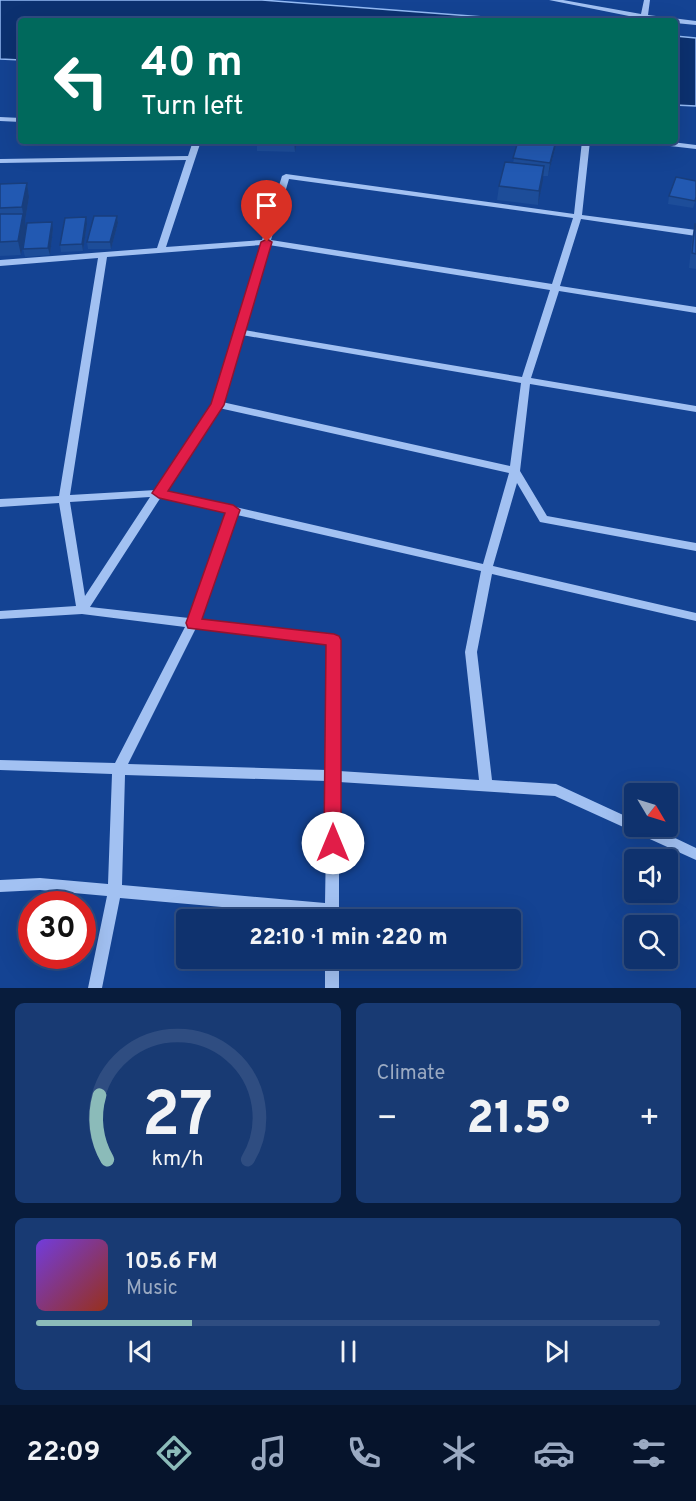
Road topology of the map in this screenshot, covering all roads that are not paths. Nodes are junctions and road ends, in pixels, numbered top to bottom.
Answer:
1 (552, 0) edge
2 (647, 0) edge
3 (644, 17) junction
4 (653, 18) edge
5 (678, 21) edge
6 (696, 23) edge
7 (0, 119) edge
8 (18, 120) edge
9 (196, 144) edge
10 (586, 144) edge
11 (670, 144) edge
12 (696, 147) edge
13 (191, 158) junction
14 (0, 162) edge
15 (578, 216) junction
16 (696, 233) edge
17 (267, 242) junction
18 (161, 250) junction
19 (103, 255) junction
20 (0, 263) edge
21 (556, 288) junction
22 (696, 310) edge
23 (239, 332) junction
24 (526, 380) junction
25 (218, 405) junction
26 (696, 409) edge
27 (515, 471) junction
28 (159, 493) junction
29 (64, 499) junction
30 (0, 503) edge
31 (233, 510) junction
32 (696, 547) edge
33 (487, 569) junction
34 (82, 610) junction
35 (0, 615) edge
36 (696, 617) edge
37 (193, 623) junction
38 (0, 765) edge
39 (119, 769) junction
40 (333, 776) junction
41 (486, 786) junction
42 (624, 821) edge
43 (659, 837) edge
44 (696, 854) edge
45 (0, 886) edge
46 (115, 890) junction
47 (280, 909) edge
48 (332, 909) edge
49 (332, 969) edge
50 (95, 988) edge
51 (332, 988) edge

1 - 3 street
2 - 3 street
3 - 4 street
5 - 6 street
7 - 8 street
9 - 13 street
10 - 15 street
11 - 12 street
13 - 14 street
13 - 18 street
15 - 16 street
15 - 17 street
15 - 21 street
17 - 18 street
17 - 21 street
17 - 23 street
18 - 19 street
19 - 20 street
19 - 29 street
21 - 22 street
21 - 24 street
23 - 24 street
23 - 25 street
24 - 26 street
24 - 27 street
25 - 27 street
25 - 28 street
27 - 32 street
27 - 33 street
28 - 29 street
28 - 31 street
28 - 34 street
29 - 30 street
29 - 34 street
31 - 33 street
31 - 37 street
33 - 36 street
33 - 41 street
34 - 35 street
34 - 37 street
37 - 39 street
37 - 40 street
38 - 39 street
39 - 40 street
39 - 46 street
40 - 41 street
40 - 48 street
41 - 42 street
43 - 44 street
45 - 46 street
46 - 47 street
46 - 50 street
49 - 51 street

